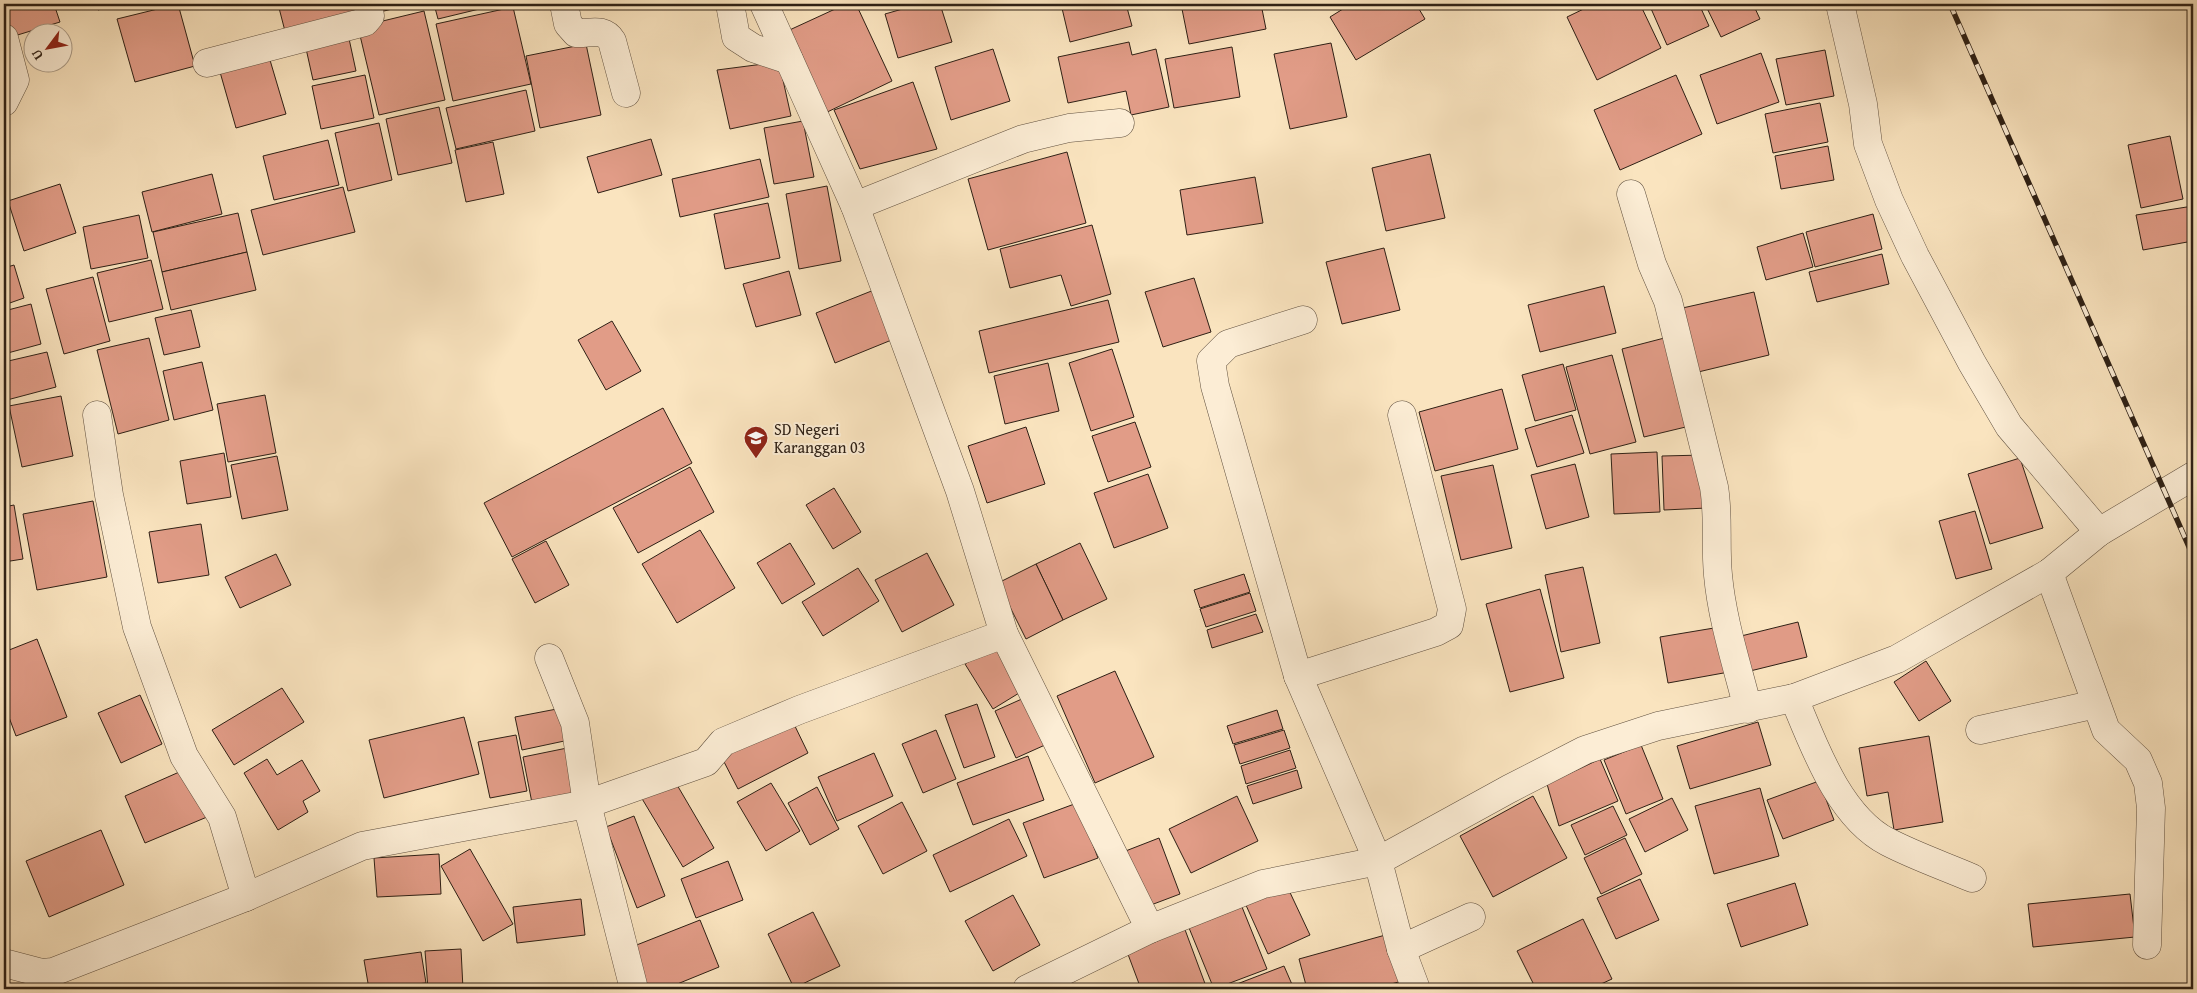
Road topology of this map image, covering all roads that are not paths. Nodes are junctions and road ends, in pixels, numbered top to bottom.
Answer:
1 (368, 4) edge
2 (564, 4) edge
3 (730, 4) edge
4 (764, 4) edge
5 (1840, 4) edge
6 (4, 38) edge
7 (789, 60) junction
8 (206, 63) dead end
9 (626, 93) dead end
10 (4, 102) edge
11 (1120, 123) dead end
12 (1631, 194) dead end
13 (855, 206) junction
14 (1303, 320) dead end
15 (97, 415) dead end
16 (1402, 415) dead end
17 (2193, 476) edge
18 (2099, 532) junction
19 (2049, 572) junction
20 (1004, 634) junction
21 (549, 658) dead end
22 (1298, 676) junction
23 (1794, 698) junction
24 (2096, 704) junction
25 (1748, 709) junction
26 (1980, 730) dead end
27 (587, 804) junction
28 (1378, 861) junction
29 (1972, 878) dead end
30 (246, 897) junction
31 (1471, 917) dead end
32 (1150, 929) junction
33 (2147, 945) dead end
34 (1400, 949) junction
35 (4, 963) edge
36 (634, 989) edge
37 (1027, 989) edge
38 (1416, 989) edge

1 - 8 street
2 - 9 street
3 - 7 street
4 - 7 street
5 - 18 street
6 - 10 street
7 - 13 street
11 - 13 street
12 - 25 street
13 - 20 street
14 - 22 street
15 - 30 street
16 - 22 street
17 - 18 street
18 - 19 street
19 - 23 street
19 - 24 street
20 - 27 street
20 - 32 street
21 - 27 street
22 - 28 street
23 - 25 street
23 - 29 street
24 - 26 street
24 - 33 street
25 - 28 street
27 - 30 street
27 - 36 street
28 - 32 street
28 - 34 street
30 - 35 street
31 - 34 street
32 - 37 street
34 - 38 street

